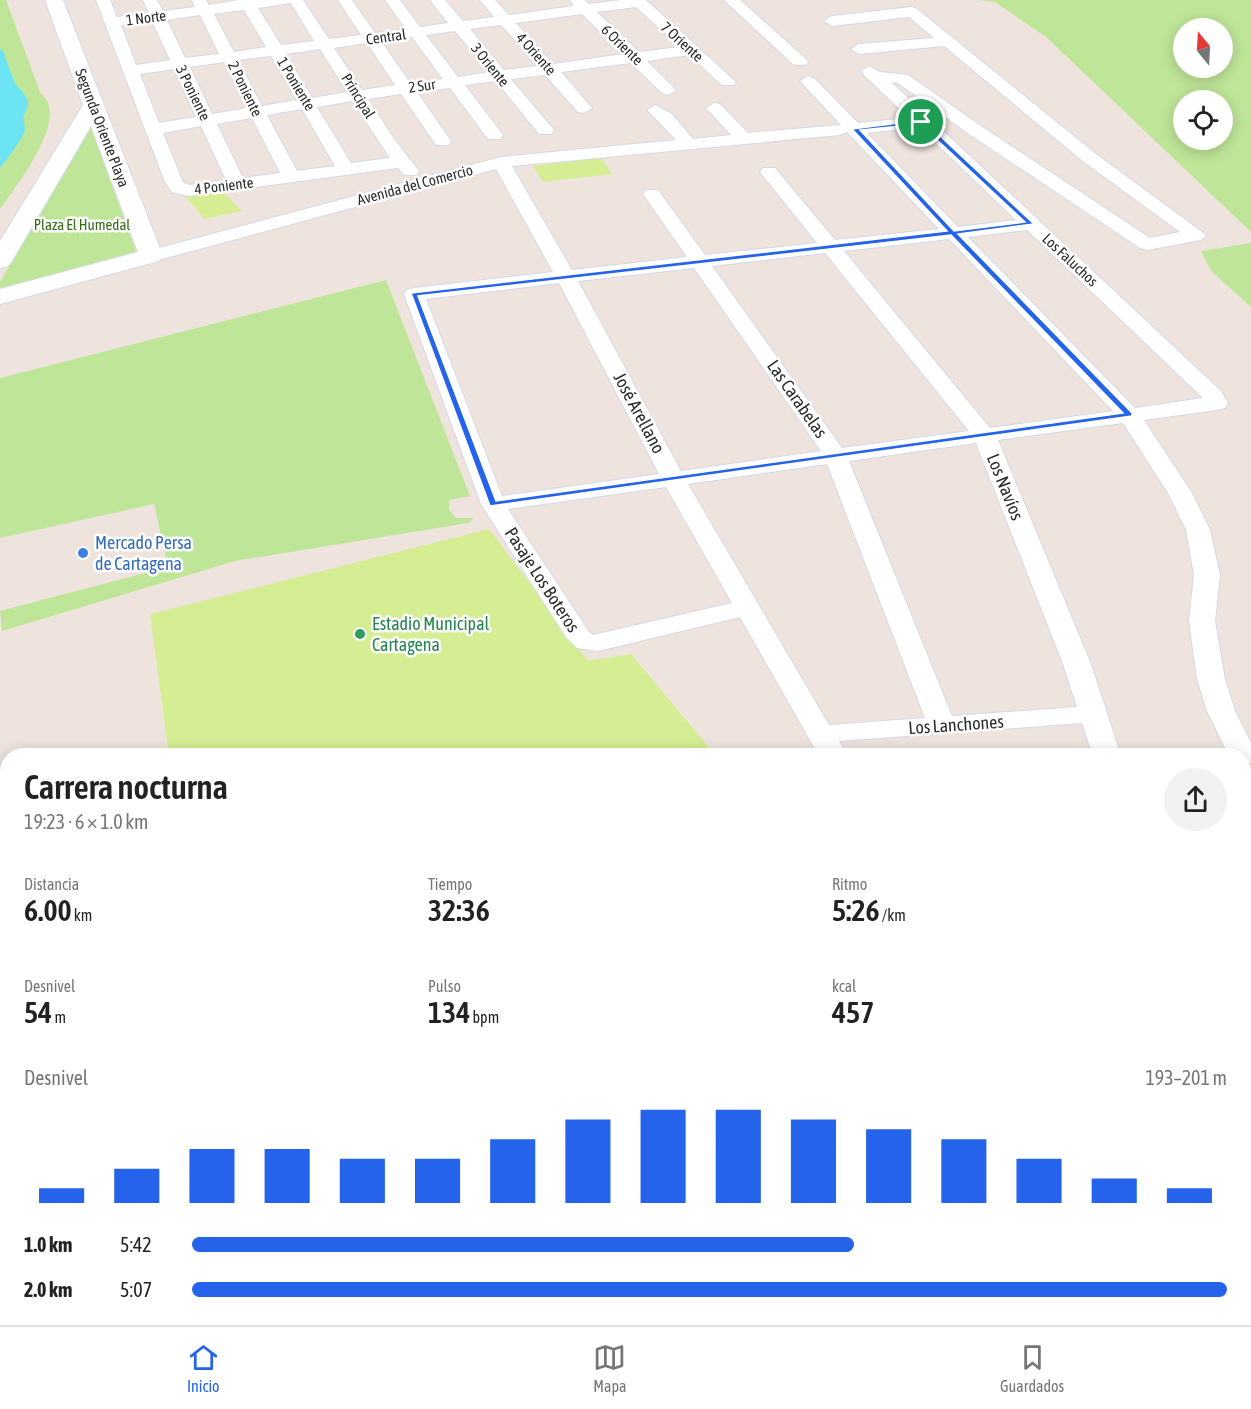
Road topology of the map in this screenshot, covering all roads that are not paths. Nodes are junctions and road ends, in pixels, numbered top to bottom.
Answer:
1 (54, 0) edge
2 (103, 0) edge
3 (150, 0) edge
4 (287, 0) edge
5 (296, 0) edge
6 (345, 0) edge
7 (392, 0) edge
8 (436, 0) edge
9 (487, 0) edge
10 (526, 0) edge
11 (731, 0) edge
12 (638, 1) edge
13 (248, 2) edge
14 (580, 4) edge
15 (202, 5) edge
16 (540, 15) junction
17 (158, 16) junction
18 (505, 20) junction
19 (832, 21) dead end
20 (112, 22) junction
21 (459, 26) junction
22 (417, 32) junction
23 (372, 39) junction
24 (948, 41) junction
25 (326, 45) junction
26 (859, 49) dead end
27 (691, 50) junction
28 (276, 51) junction
29 (634, 57) junction
30 (230, 58) junction
31 (180, 64) junction
32 (548, 68) junction
33 (132, 70) junction
34 (498, 75) junction
35 (454, 82) junction
36 (728, 82) dead end
37 (408, 88) junction
38 (668, 90) dead end
39 (358, 95) junction
40 (308, 103) junction
41 (94, 104) junction
42 (584, 108) dead end
43 (714, 108) dead end
44 (655, 110) dead end
45 (256, 111) junction
46 (207, 121) junction
47 (921, 122) junction
48 (154, 129) junction
49 (545, 130) dead end
50 (848, 130) junction
51 (494, 135) dead end
52 (744, 139) junction
53 (442, 141) dead end
54 (688, 144) junction
55 (400, 162) junction
56 (501, 162) junction
57 (345, 168) junction
58 (769, 172) dead end
59 (291, 177) junction
60 (430, 181) junction
61 (237, 185) junction
62 (652, 194) dead end
63 (1031, 224) junction
64 (953, 233) junction
65 (831, 247) junction
66 (151, 256) junction
67 (0, 261) edge
68 (702, 262) junction
69 (566, 277) junction
70 (0, 297) edge
71 (1129, 415) junction
72 (984, 435) junction
73 (836, 455) junction
74 (673, 478) junction
75 (493, 504) junction
76 (747, 607) junction
77 (1092, 714) junction
78 (942, 726) junction
79 (827, 745) edge
80 (1104, 748) edge
81 (1239, 748) edge

1 - 41 street, Segunda Oriente Playa
2 - 20 street, 4 Poniente
3 - 17 street, 3 Poniente
4 - 13 street, 1 Norte
5 - 25 street, Principal
6 - 23 street
7 - 22 street
8 - 21 street, 3 Oriente
9 - 18 street, 4 Oriente
10 - 16 street
11 - 50 street
12 - 14 street, Central
12 - 27 street, 7 Oriente
13 - 15 street, 1 Norte
13 - 28 street, 1 Poniente
14 - 16 street, Central
14 - 29 street, 6 Oriente
15 - 17 street, 1 Norte
15 - 30 street, 2 Poniente
16 - 18 street, Central
17 - 20 street, 1 Norte
17 - 31 street, 3 Poniente
18 - 21 street, Central
18 - 32 street, 4 Oriente
19 - 24 street
20 - 33 street, 4 Poniente
21 - 22 street, Central
21 - 34 street, 3 Oriente
22 - 23 street, Central
22 - 35 street
23 - 25 street, Central
23 - 37 street
24 - 26 street
24 - 47 street, Los Faluchos
25 - 28 street, Central
25 - 39 street, Principal
27 - 29 street, 2 Sur
27 - 36 street, 7 Oriente
28 - 30 street, Central
28 - 40 street, 1 Poniente
29 - 32 street, 2 Sur
29 - 38 street, 6 Oriente
30 - 31 street, Central
30 - 45 street, 2 Poniente
31 - 33 street, Central
31 - 46 street, 3 Poniente
32 - 34 street, 2 Sur
32 - 42 street, 4 Oriente
33 - 48 street, 4 Poniente
34 - 35 street, 2 Sur
34 - 49 street, 3 Oriente
35 - 37 street, 2 Sur
35 - 51 street
37 - 39 street, 2 Sur
37 - 53 street
39 - 40 street, 2 Sur
39 - 55 street, Principal
40 - 45 street, 2 Sur
40 - 57 street, 1 Poniente
41 - 66 street, Segunda Oriente Playa
41 - 67 street
43 - 52 street
44 - 54 street
45 - 46 street, 2 Sur
45 - 59 street, 2 Poniente
46 - 48 street, 2 Sur
46 - 61 street, 3 Poniente
47 - 50 street, Avenida del Comercio
47 - 63 street, Los Faluchos
48 - 61 street, 4 Poniente
50 - 52 street, Avenida del Comercio
50 - 64 street
52 - 54 street, Avenida del Comercio
54 - 56 street, Avenida del Comercio
55 - 57 street, 4 Poniente
55 - 60 street, Principal
56 - 60 street, Avenida del Comercio
56 - 69 street, José Arellano
57 - 59 street, 4 Poniente
58 - 65 street, Los Navíos
59 - 61 street, 4 Poniente
60 - 66 street, Avenida del Comercio
62 - 68 street, Las Carabelas
63 - 64 street
63 - 71 street, Los Faluchos
64 - 65 street
64 - 71 street
65 - 68 street
65 - 72 street, Los Navíos
66 - 70 street, Avenida del Comercio
68 - 69 street
68 - 73 street, Las Carabelas
69 - 74 street, José Arellano
69 - 75 street, Pasaje Los Boteros
71 - 72 street
71 - 81 street
72 - 73 street
72 - 77 street, Los Navíos
73 - 74 street
73 - 78 street, Las Carabelas
74 - 75 street
74 - 76 street, José Arellano
75 - 76 street, Pasaje Los Boteros
76 - 79 street, José Arellano
77 - 78 street, Los Lanchones
77 - 80 street, Los Navíos
78 - 79 street, Los Lanchones

